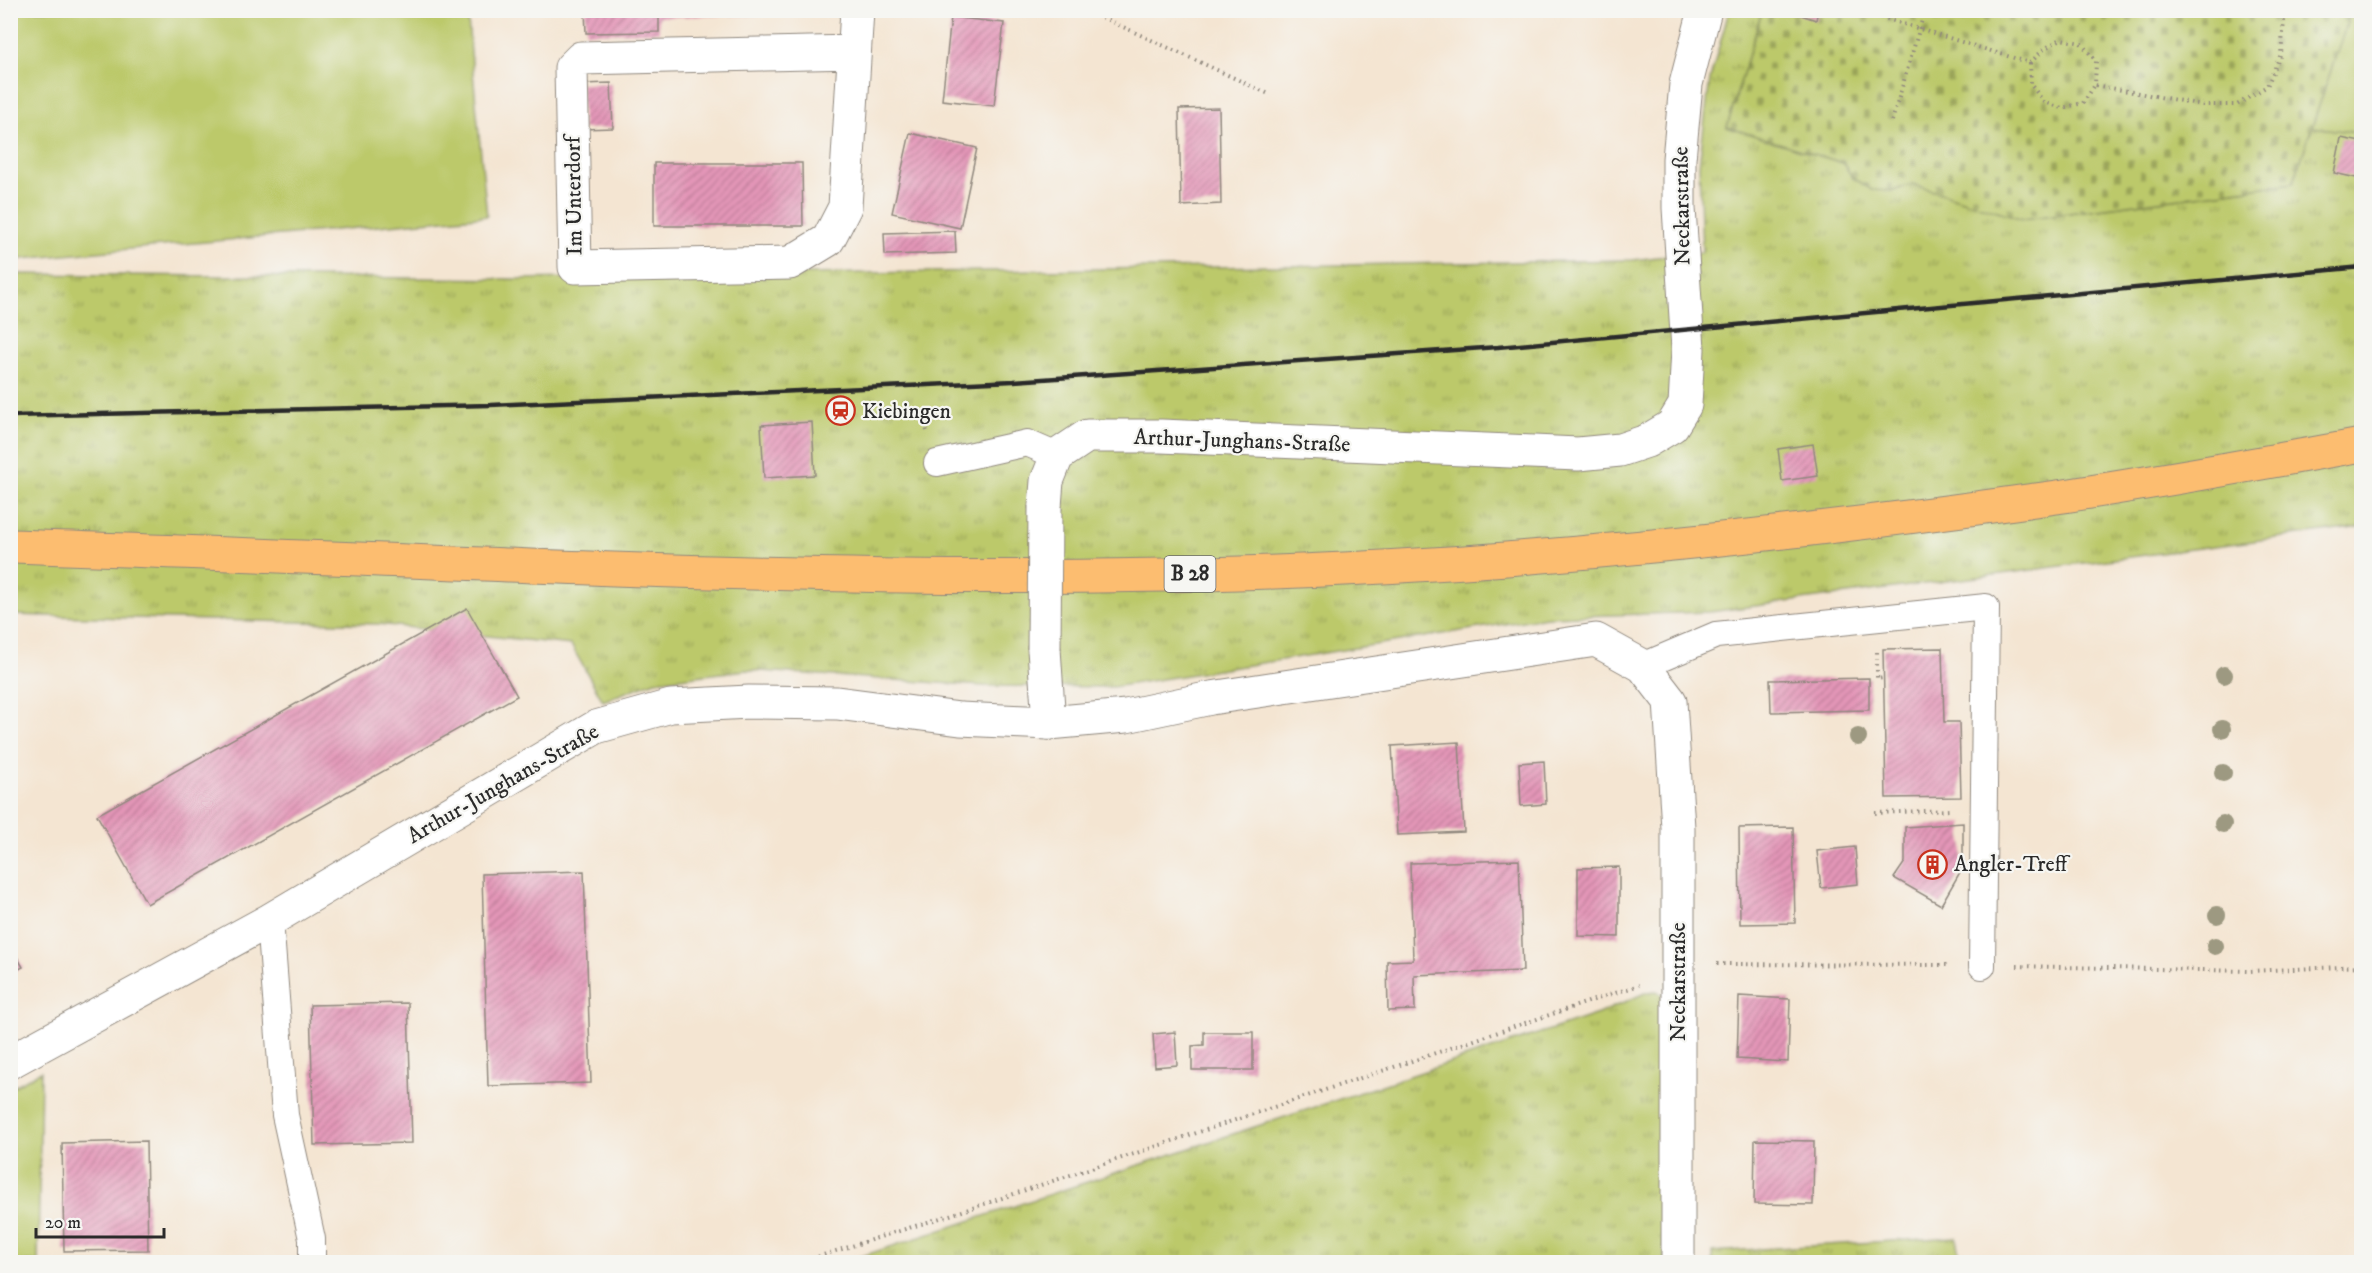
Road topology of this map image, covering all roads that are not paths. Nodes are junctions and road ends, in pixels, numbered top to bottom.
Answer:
1 (857, 10) edge
2 (1705, 10) edge
3 (854, 52) junction
4 (1685, 405) joint
5 (2361, 446) edge
6 (1057, 456) junction
7 (938, 463) dead end
8 (10, 546) edge
9 (1643, 666) junction
10 (1049, 723) junction
11 (270, 920) junction
12 (1982, 966) road end
13 (10, 1062) edge
14 (312, 1263) edge
15 (1678, 1263) edge

1 - 3 street, Im Unterdorf
2 - 4 street, Neckarstraße
3 - 3 street, Im Unterdorf
4 - 6 street, Arthur-Junghans-Straße
5 - 8 main road, B 28
6 - 7 lane
6 - 10 street, bridge
9 - 10 street, Arthur-Junghans-Straße
9 - 12 lane
9 - 15 street, Neckarstraße
10 - 11 street, Arthur-Junghans-Straße
11 - 13 street, Arthur-Junghans-Straße
11 - 14 lane

